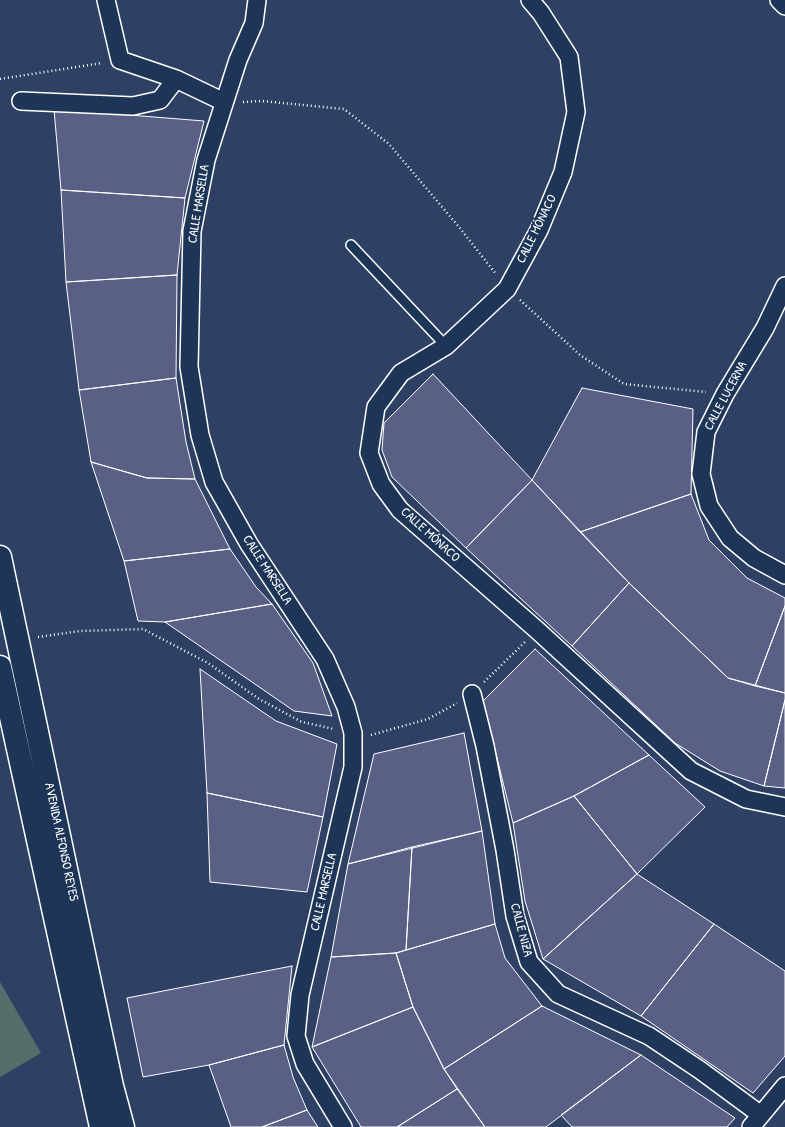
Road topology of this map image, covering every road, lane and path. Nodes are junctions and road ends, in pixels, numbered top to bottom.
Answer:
1 (106, 0) edge
2 (257, 0) edge
3 (530, 0) edge
4 (779, 0) edge
5 (785, 6) edge
6 (120, 60) junction
7 (0, 79) edge
8 (176, 79) junction
9 (21, 101) dead end
10 (224, 102) junction
11 (351, 245) dead end
12 (785, 286) edge
13 (507, 289) junction
14 (446, 346) junction
15 (725, 394) junction
16 (0, 557) edge
17 (785, 575) edge
18 (537, 630) junction
19 (18, 640) junction
20 (0, 667) edge
21 (472, 694) junction
22 (353, 733) junction
23 (785, 807) edge
24 (785, 1086) edge
25 (756, 1121) edge
26 (101, 1127) edge
27 (123, 1127) edge
28 (343, 1127) edge

1 - 6 street
2 - 10 street, CALLE MARSELLA
3 - 13 street, CALLE MÓNACO
4 - 5 street
6 - 7 path
6 - 8 street
8 - 9 street
8 - 10 street
10 - 13 path
10 - 22 street, CALLE MARSELLA
11 - 14 lane
12 - 15 street, CALLE LUCERNA
13 - 14 street, CALLE MÓNACO
13 - 15 path
14 - 18 street, CALLE MÓNACO
15 - 17 street, CALLE LUCERNA
16 - 19 main road, AVENIDA ALFONSO REYES
18 - 21 path
18 - 23 street, CALLE MÓNACO
19 - 22 path
19 - 27 main road, AVENIDA ALFONSO REYES
20 - 26 main road, AVENIDA ALFONSO REYES
21 - 22 path
21 - 25 street, CALLE NIZA
22 - 28 street, CALLE MARSELLA
24 - 25 street

